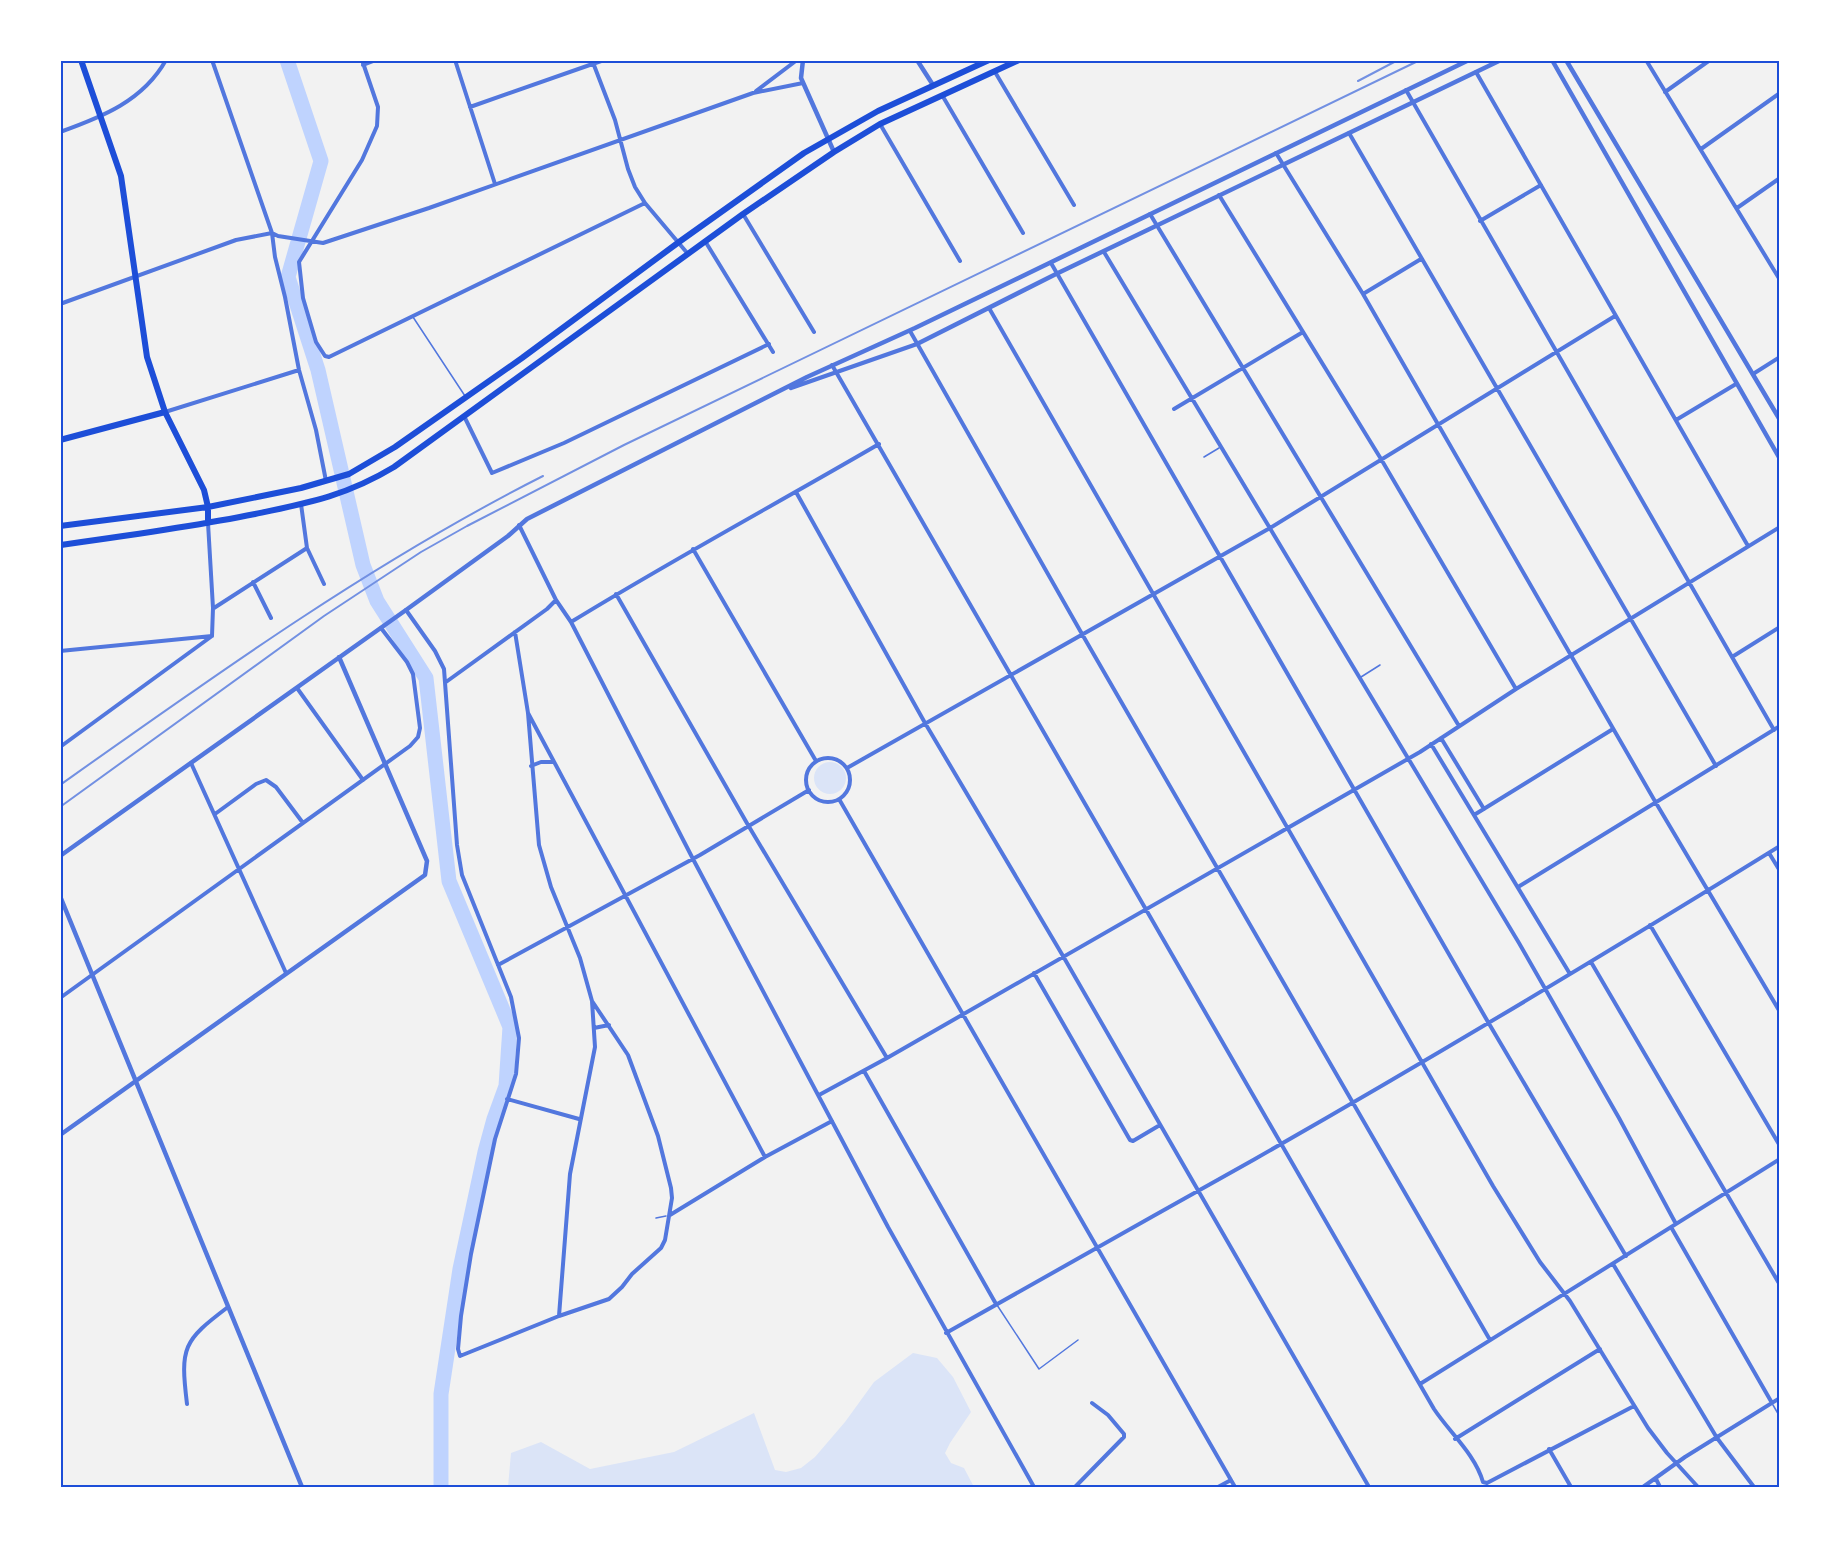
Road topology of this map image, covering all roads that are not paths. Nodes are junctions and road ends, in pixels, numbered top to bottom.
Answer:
1 (81, 60) edge
2 (166, 60) edge
3 (212, 60) edge
4 (376, 60) edge
5 (455, 60) edge
6 (604, 60) edge
7 (797, 60) edge
8 (803, 60) edge
9 (917, 60) edge
10 (989, 60) edge
11 (1019, 60) edge
12 (1469, 60) edge
13 (1501, 60) edge
14 (1552, 60) edge
15 (1566, 60) edge
16 (1646, 60) edge
17 (1710, 60) edge
18 (363, 62) edge
19 (593, 62) edge
20 (994, 71) junction
21 (1476, 72) junction
22 (803, 82) junction
23 (933, 85) junction
24 (1406, 90) junction
25 (1665, 92) junction
26 (753, 93) junction
27 (1780, 93) edge
28 (942, 94) junction
29 (1412, 102) junction
30 (470, 107) junction
31 (101, 117) junction
32 (880, 124) junction
33 (60, 132) edge
34 (1349, 132) junction
35 (827, 139) junction
36 (621, 140) junction
37 (1701, 149) junction
38 (834, 152) junction
39 (1276, 153) junction
40 (1283, 164) junction
41 (1780, 178) edge
42 (495, 184) junction
43 (1541, 185) junction
44 (1219, 195) junction
45 (645, 203) junction
46 (1074, 205) dead end
47 (1737, 208) junction
48 (743, 214) junction
49 (1150, 214) junction
50 (1480, 221) junction
51 (1156, 226) junction
52 (272, 233) junction
53 (1023, 233) dead end
54 (705, 241) junction
55 (679, 242) junction
56 (312, 243) junction
57 (1104, 252) junction
58 (688, 254) junction
59 (1421, 259) junction
60 (960, 261) dead end
61 (1051, 262) junction
62 (1778, 271) edge
63 (1056, 274) junction
64 (137, 275) junction
65 (1780, 280) edge
66 (1364, 294) junction
67 (60, 304) edge
68 (989, 308) junction
69 (412, 316) junction
70 (1615, 316) junction
71 (910, 331) junction
72 (814, 332) dead end
73 (1303, 332) junction
74 (769, 344) junction
75 (917, 344) junction
76 (773, 352) dead end
77 (1556, 352) junction
78 (1780, 357) edge
79 (832, 365) junction
80 (1243, 368) junction
81 (299, 370) junction
82 (837, 374) junction
83 (1752, 374) junction
84 (1736, 384) junction
85 (1497, 388) junction
86 (785, 390) junction
87 (466, 396) junction
88 (1192, 398) junction
89 (1174, 409) dead end
90 (165, 412) junction
91 (464, 416) junction
92 (1676, 420) junction
93 (1780, 420) edge
94 (1438, 425) junction
95 (60, 440) edge
96 (879, 444) junction
97 (1221, 447) junction
98 (1204, 457) dead end
99 (1381, 459) junction
100 (1780, 459) edge
101 (330, 481) junction
102 (796, 492) junction
103 (1322, 497) junction
104 (301, 504) junction
105 (208, 507) junction
106 (208, 524) junction
107 (519, 525) junction
108 (60, 526) edge
109 (1780, 527) edge
110 (1270, 528) junction
111 (60, 544) edge
112 (1748, 546) junction
113 (307, 548) junction
114 (693, 549) junction
115 (1219, 556) junction
116 (253, 582) junction
117 (1689, 583) junction
118 (324, 584) dead end
119 (1152, 593) junction
120 (616, 594) junction
121 (556, 600) junction
122 (213, 608) junction
123 (406, 610) junction
124 (271, 618) dead end
125 (1630, 619) junction
126 (571, 622) junction
127 (1780, 627) edge
128 (381, 628) junction
129 (515, 632) junction
130 (1082, 634) junction
131 (212, 636) junction
132 (60, 651) edge
133 (1571, 655) junction
134 (339, 657) junction
135 (1732, 657) junction
136 (1380, 665) dead end
137 (1011, 674) junction
138 (1360, 677) junction
139 (446, 682) junction
140 (297, 688) junction
141 (1516, 689) junction
142 (528, 712) junction
143 (925, 723) junction
144 (1459, 726) junction
145 (1780, 726) edge
146 (1613, 729) junction
147 (1774, 730) junction
148 (1441, 738) junction
149 (1431, 744) junction
150 (60, 747) edge
151 (1409, 758) junction
152 (816, 761) junction
153 (555, 762) junction
154 (191, 763) junction
155 (385, 764) junction
156 (531, 766) junction
157 (1716, 766) junction
158 (847, 768) junction
159 (363, 780) junction
160 (1354, 789) junction
161 (808, 790) junction
162 (839, 799) junction
163 (1656, 803) junction
164 (1484, 810) junction
165 (215, 814) junction
166 (1474, 815) junction
167 (303, 823) junction
168 (748, 825) junction
169 (1287, 827) junction
170 (1780, 846) edge
171 (1769, 853) junction
172 (60, 856) edge
173 (693, 859) junction
174 (1217, 868) junction
175 (238, 869) junction
176 (1780, 871) edge
177 (1518, 887) junction
178 (1707, 890) junction
179 (625, 895) junction
180 (60, 896) edge
181 (1146, 909) junction
182 (1650, 925) junction
183 (568, 928) junction
184 (1063, 956) junction
185 (1591, 962) junction
186 (498, 965) junction
187 (1034, 972) junction
188 (286, 973) junction
189 (93, 974) junction
190 (1570, 974) junction
191 (1545, 989) junction
192 (60, 998) edge
193 (592, 1000) junction
194 (1780, 1012) edge
195 (962, 1015) junction
196 (1488, 1022) junction
197 (609, 1025) junction
198 (594, 1028) junction
199 (887, 1058) junction
200 (1422, 1062) junction
201 (864, 1071) junction
202 (135, 1080) junction
203 (819, 1095) junction
204 (507, 1099) junction
205 (1352, 1101) junction
206 (579, 1119) junction
207 (832, 1120) junction
208 (1160, 1125) junction
209 (60, 1136) edge
210 (1281, 1143) junction
211 (1780, 1146) edge
212 (765, 1157) junction
213 (1780, 1159) edge
214 (1197, 1190) junction
215 (1727, 1192) junction
216 (669, 1215) junction
217 (656, 1218) dead end
218 (1676, 1224) junction
219 (1671, 1227) junction
220 (1097, 1246) junction
221 (1626, 1256) junction
222 (1613, 1264) junction
223 (1780, 1284) edge
224 (1565, 1294) junction
225 (996, 1304) junction
226 (228, 1307) junction
227 (559, 1316) junction
228 (946, 1333) junction
229 (1078, 1340) dead end
230 (1490, 1340) junction
231 (1599, 1349) junction
232 (1420, 1384) junction
233 (1780, 1398) edge
234 (1092, 1403) dead end
235 (1772, 1403) junction
236 (187, 1404) dead end
237 (1634, 1406) junction
238 (1780, 1417) edge
239 (1717, 1438) junction
240 (1455, 1439) junction
241 (1549, 1449) junction
242 (1677, 1463) junction
243 (1656, 1479) junction
244 (1231, 1480) junction
245 (302, 1487) edge
246 (1034, 1487) edge
247 (1075, 1487) edge
248 (1218, 1487) edge
249 (1235, 1487) edge
250 (1369, 1487) edge
251 (1571, 1487) edge
252 (1643, 1487) edge
253 (1660, 1487) edge
254 (1698, 1487) edge
255 (1754, 1487) edge

1 - 31 main road
2 - 31 street
3 - 52 street
4 - 18 street
5 - 30 street
6 - 19 street
7 - 26 street
8 - 22 street
9 - 23 street
10 - 23 main road
11 - 20 main road
12 - 24 street
13 - 21 street
14 - 84 street
15 - 83 street
16 - 25 street
17 - 25 street
18 - 56 street
19 - 30 street
19 - 36 street
20 - 28 main road
20 - 46 street
21 - 29 street
21 - 43 street
22 - 26 street
22 - 35 street
23 - 35 main road
24 - 29 street
24 - 39 street
25 - 37 street
26 - 36 street
27 - 37 street
28 - 32 main road
28 - 53 street
29 - 34 street
29 - 50 street
30 - 42 street
31 - 33 street
31 - 64 main road
32 - 38 main road
32 - 60 street
34 - 40 street
34 - 59 street
35 - 38 street
35 - 55 main road
36 - 42 street
36 - 45 street
37 - 47 street
38 - 48 main road
39 - 40 street
39 - 49 street
40 - 44 street
40 - 66 street
41 - 47 street
42 - 56 street
43 - 50 street
43 - 70 street
44 - 51 street
44 - 73 street
45 - 55 street
45 - 69 street
47 - 62 street
48 - 54 main road
48 - 72 street
49 - 51 street
49 - 61 street
50 - 77 street
51 - 57 street
51 - 80 street
52 - 56 street
52 - 64 street
52 - 81 street
54 - 58 main road
54 - 74 street
55 - 58 street
55 - 87 main road
56 - 69 street
57 - 63 street
57 - 88 street
58 - 91 main road
59 - 66 street
59 - 85 street
61 - 63 street
61 - 71 street
62 - 65 street
63 - 68 street
63 - 115 street
64 - 67 street
64 - 90 main road
66 - 94 street
68 - 75 street
68 - 119 street
69 - 87 lane
70 - 77 street
70 - 92 street
71 - 75 street
71 - 79 street
73 - 80 street
73 - 99 street
74 - 76 street
74 - 91 street
75 - 82 street
75 - 130 street
77 - 85 street
77 - 117 street
78 - 83 street
79 - 82 street
79 - 86 street
80 - 88 street
80 - 103 street
81 - 90 street
81 - 101 street
82 - 86 street
82 - 96 street
83 - 93 street
84 - 92 street
84 - 100 street
85 - 94 street
85 - 125 street
86 - 107 street
87 - 101 main road
88 - 89 street
88 - 97 street
90 - 95 main road
90 - 105 main road
91 - 104 main road
92 - 112 street
94 - 99 street
94 - 133 street
96 - 102 street
96 - 137 street
97 - 98 lane
97 - 110 street
99 - 103 street
99 - 141 street
101 - 105 main road
102 - 114 street
102 - 143 street
103 - 110 street
103 - 144 street
104 - 106 main road
104 - 113 street
105 - 106 main road
105 - 108 main road
106 - 111 main road
106 - 122 street
107 - 121 street
107 - 123 street
109 - 112 street
110 - 115 street
110 - 138 street
112 - 117 street
113 - 116 street
113 - 118 street
114 - 120 street
114 - 152 street
115 - 119 street
115 - 160 street
116 - 122 street
116 - 124 street
117 - 125 street
117 - 135 street
119 - 130 street
119 - 169 street
120 - 126 street
120 - 168 street
121 - 126 street
121 - 129 street
122 - 131 street
123 - 128 street
123 - 139 street
125 - 133 street
125 - 157 street
126 - 173 street
127 - 135 street
128 - 134 street
128 - 155 street
129 - 139 street
129 - 142 street
130 - 137 street
130 - 174 street
131 - 132 street
131 - 150 street
133 - 141 street
133 - 146 street
134 - 140 street
134 - 155 street
135 - 147 street
136 - 138 lane
137 - 143 street
137 - 181 street
138 - 151 street
139 - 186 street
140 - 154 street
140 - 159 street
141 - 144 street
142 - 153 street
142 - 156 street
143 - 158 street
143 - 184 street
144 - 148 street
145 - 147 street
146 - 163 street
146 - 164 street
147 - 157 street
148 - 149 street
148 - 164 street
149 - 151 street
149 - 166 street
151 - 160 street
151 - 191 street
152 - 158 street
152 - 161 street
153 - 156 street
153 - 179 street
154 - 165 street
154 - 172 street
155 - 159 street
155 - 188 street
156 - 183 street
157 - 163 street
158 - 162 street
159 - 167 street
160 - 169 street
160 - 196 street
161 - 162 street
161 - 168 street
162 - 195 street
163 - 177 street
163 - 178 street
164 - 166 street
165 - 167 street
165 - 175 street
166 - 177 street
167 - 175 street
168 - 173 street
168 - 199 street
169 - 174 street
169 - 200 street
170 - 171 street
171 - 176 street
171 - 178 street
173 - 179 street
173 - 203 street
174 - 181 street
174 - 205 street
175 - 188 street
175 - 189 street
177 - 190 street
178 - 182 street
178 - 194 street
179 - 183 street
179 - 212 street
180 - 189 street
181 - 184 street
181 - 210 street
182 - 185 street
182 - 211 street
183 - 186 street
183 - 193 street
184 - 187 street
184 - 208 street
185 - 190 street
185 - 215 street
186 - 204 street
187 - 195 street
187 - 208 street
188 - 202 street
189 - 192 street
189 - 202 street
190 - 191 street
191 - 196 street
191 - 218 street
193 - 197 street
193 - 198 street
195 - 199 street
195 - 220 street
196 - 200 street
196 - 221 street
197 - 198 street
197 - 216 street
198 - 206 street
199 - 201 street
200 - 205 street
200 - 224 street
201 - 203 street
201 - 225 street
202 - 209 street
202 - 226 street
203 - 207 street
204 - 206 street
204 - 227 street
205 - 210 street
205 - 230 street
206 - 227 street
207 - 212 street
207 - 228 street
208 - 214 street
210 - 214 street
210 - 232 street
212 - 216 street
213 - 215 street
214 - 220 street
214 - 250 street
215 - 218 street
215 - 223 street
216 - 217 lane
216 - 227 street
218 - 219 street
219 - 221 street
219 - 235 street
220 - 225 street
220 - 244 street
221 - 222 street
222 - 224 street
222 - 239 street
224 - 230 street
224 - 231 street
225 - 228 street
225 - 229 lane
226 - 236 street
226 - 245 street
228 - 246 street
230 - 232 street
231 - 237 street
231 - 240 street
232 - 240 street
233 - 235 street
234 - 247 street
235 - 238 lane
235 - 239 street
237 - 241 street
237 - 242 street
239 - 242 street
239 - 255 street
240 - 241 street
241 - 251 street
242 - 243 street
242 - 254 street
243 - 252 street
243 - 253 street
244 - 248 street
244 - 249 street

